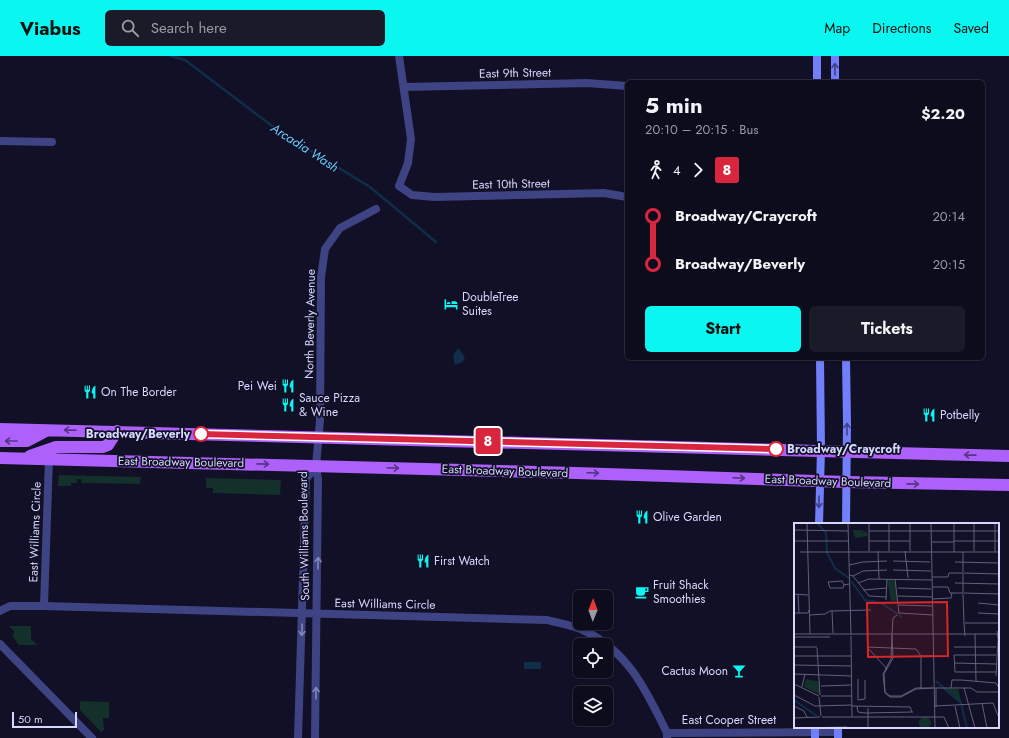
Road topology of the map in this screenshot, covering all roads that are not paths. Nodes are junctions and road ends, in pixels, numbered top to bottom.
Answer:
1 (399, 56) edge
2 (817, 56) edge
3 (835, 56) edge
4 (817, 80) edge
5 (835, 80) edge
6 (625, 86) edge
7 (404, 87) junction
8 (0, 141) edge
9 (52, 142) dead end
10 (625, 197) edge
11 (376, 208) dead end
12 (820, 360) edge
13 (846, 360) edge
14 (0, 429) edge
15 (48, 430) junction
16 (117, 432) junction
17 (319, 436) junction
18 (0, 441) edge
19 (821, 450) junction
20 (847, 452) junction
21 (1009, 456) edge
22 (0, 458) edge
23 (23, 459) junction
24 (49, 459) junction
25 (316, 466) junction
26 (820, 481) junction
27 (846, 482) junction
28 (1009, 485) edge
29 (819, 523) edge
30 (846, 523) edge
31 (44, 606) junction
32 (0, 611) edge
33 (302, 614) junction
34 (317, 615) junction
35 (0, 644) edge
36 (815, 732) edge
37 (838, 732) edge
38 (668, 735) edge
39 (92, 738) edge
40 (298, 738) edge
41 (315, 738) edge

1 - 7 street
2 - 4 main road
5 -> 3 main road
6 - 7 street, East 9th Street
7 - 10 street, East 10th Street
8 - 9 street
11 - 17 street, North Beverly Avenue
12 - 19 main road
20 -> 13 main road
14 - 15 main road
16 -> 15 main road
15 -> 18 main road
16 - 17 main road
16 - 23 main road
17 - 19 main road
17 - 25 street, North Beverly Avenue
19 - 20 main road
19 - 26 main road
21 -> 20 main road
20 - 27 main road
22 - 23 main road, East Broadway Boulevard
23 - 24 main road, East Broadway Boulevard
24 -> 25 main road, East Broadway Boulevard
24 - 31 street, East Williams Circle
25 -> 26 main road, East Broadway Boulevard
25 - 33 street, South Williams Boulevard
34 -> 25 street, South Williams Boulevard
26 - 27 main road, East Broadway Boulevard
26 -> 29 main road
27 -> 28 main road, East Broadway Boulevard
27 - 30 main road
31 - 32 street, East Williams Circle
31 - 33 street, East Williams Circle
33 - 34 street, East Williams Circle
33 -> 40 street, South Williams Boulevard
34 - 38 street, East Williams Circle
41 -> 34 street, South Williams Boulevard
35 - 39 street
36 - 37 street, East Cooper Street
36 - 38 street, East Cooper Street

